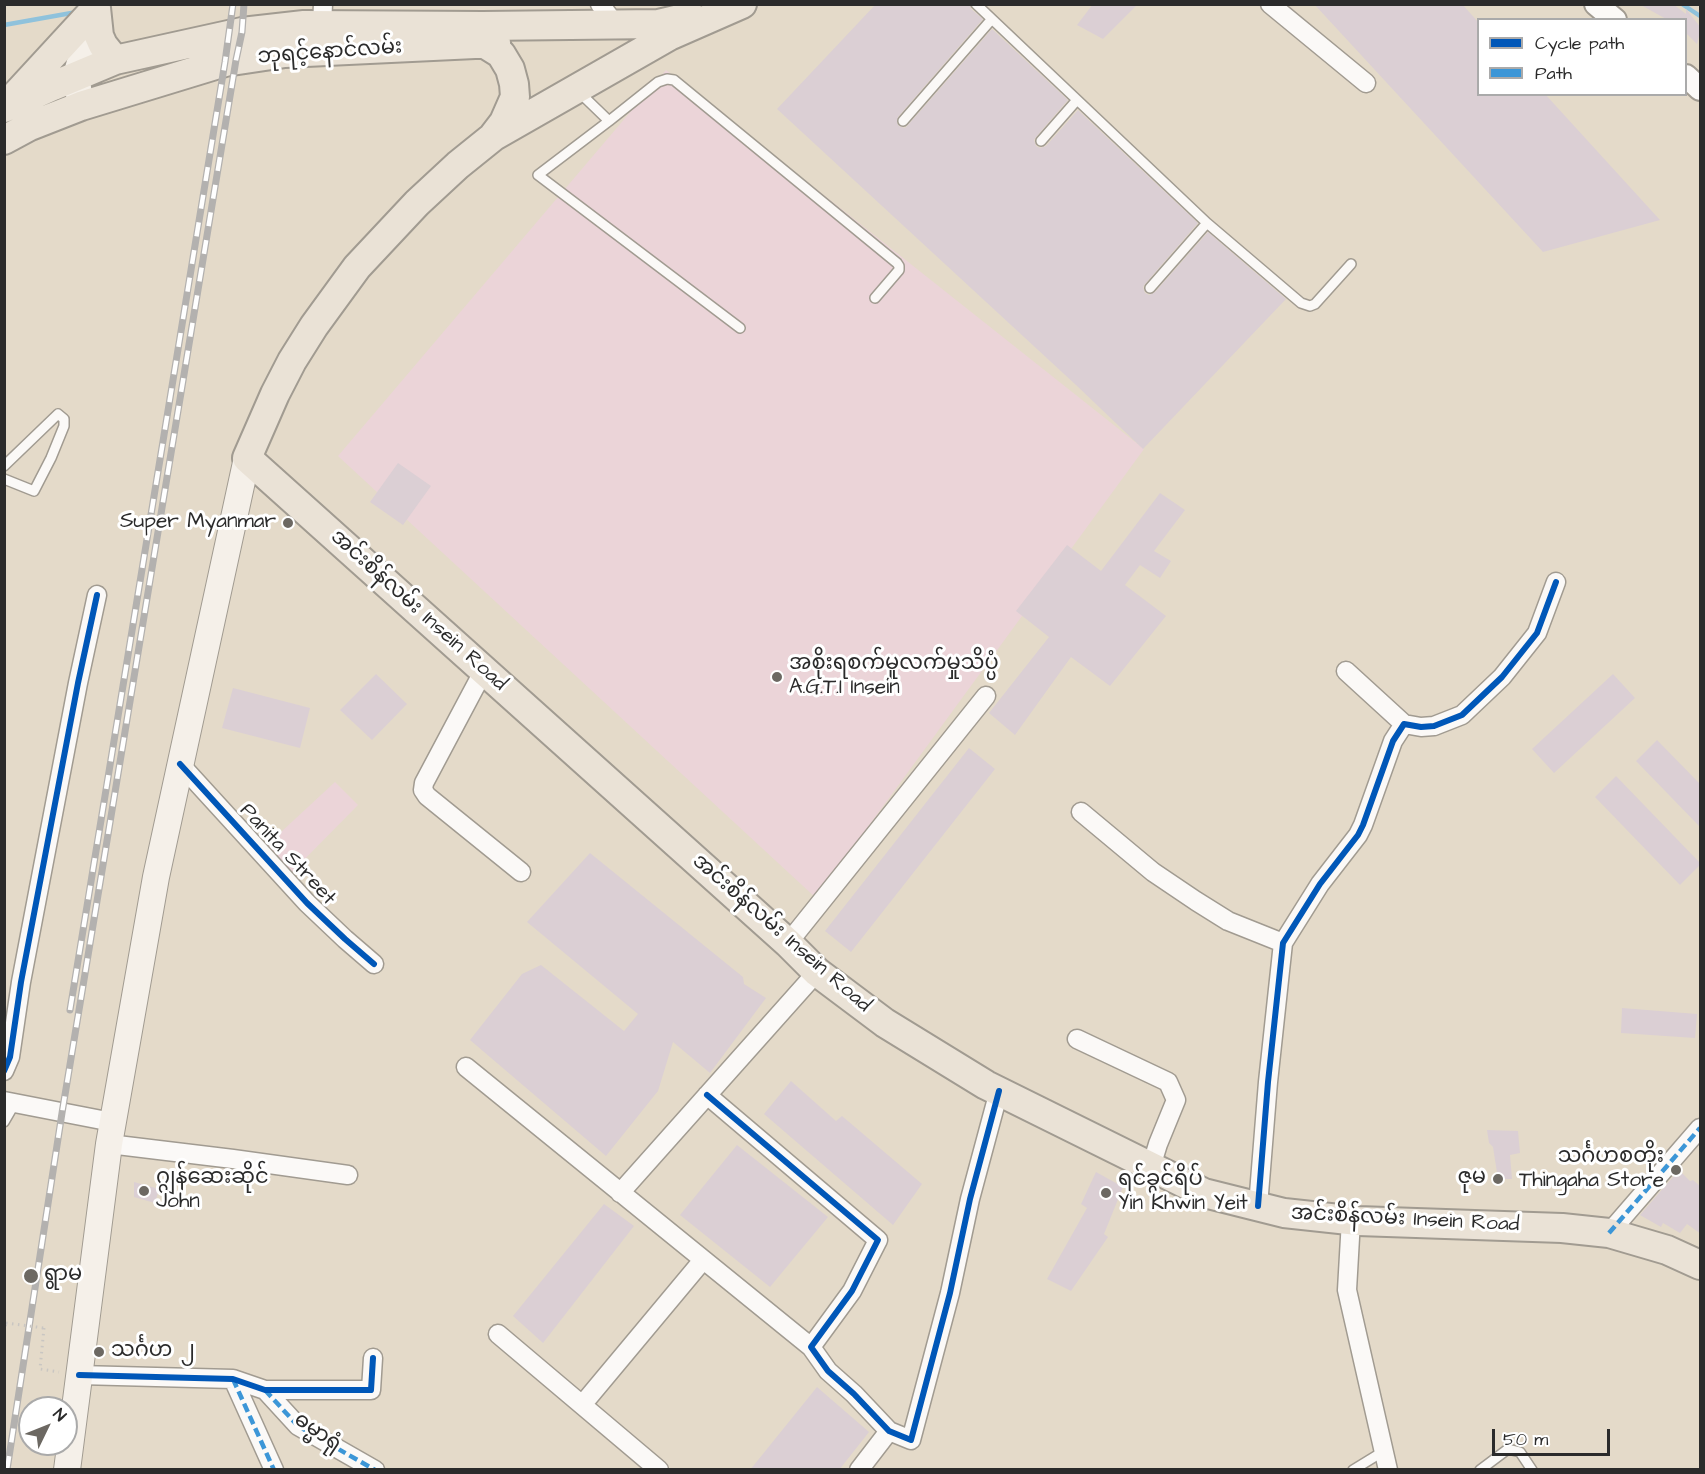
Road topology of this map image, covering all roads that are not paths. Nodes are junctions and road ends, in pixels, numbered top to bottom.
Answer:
1 (711, 4) edge
2 (742, 4) edge
3 (976, 4) edge
4 (1270, 4) edge
5 (1596, 4) edge
6 (608, 14) edge
7 (92, 15) edge
8 (323, 15) edge
9 (1613, 18) edge
10 (991, 20) junction
11 (674, 28) junction
12 (485, 44) junction
13 (115, 60) junction
14 (76, 76) junction
15 (1687, 77) edge
16 (1366, 83) dead end
17 (1701, 89) edge
18 (577, 90) junction
19 (1077, 100) junction
20 (81, 106) junction
21 (5, 108) edge
22 (609, 121) junction
23 (903, 122) dead end
24 (494, 136) junction
25 (4, 140) edge
26 (1041, 141) dead end
27 (1208, 224) junction
28 (1351, 264) dead end
29 (1150, 288) dead end
30 (875, 298) dead end
31 (740, 328) dead end
32 (247, 458) junction
33 (4, 466) edge
34 (4, 479) edge
35 (1556, 582) dead end
36 (97, 595) dead end
37 (484, 670) junction
38 (1346, 671) dead end
39 (986, 696) dead end
40 (1404, 724) junction
41 (180, 764) junction
42 (1081, 812) dead end
43 (520, 872) dead end
44 (788, 942) junction
45 (1283, 943) junction
46 (374, 964) dead end
47 (818, 972) junction
48 (1077, 1039) dead end
49 (466, 1067) dead end
50 (4, 1071) edge
51 (999, 1091) junction
52 (707, 1095) junction
53 (10, 1102) edge
54 (4, 1122) edge
55 (1701, 1128) edge
56 (110, 1133) junction
57 (1151, 1167) junction
58 (348, 1175) dead end
59 (620, 1193) junction
60 (1258, 1206) junction
61 (1351, 1220) junction
62 (1609, 1233) junction
63 (703, 1260) junction
64 (1701, 1264) edge
65 (498, 1334) dead end
66 (811, 1347) junction
67 (373, 1358) dead end
68 (79, 1375) junction
69 (233, 1379) junction
70 (265, 1390) junction
71 (582, 1405) junction
72 (889, 1431) junction
73 (1384, 1451) junction
74 (67, 1470) edge
75 (274, 1470) edge
76 (375, 1470) edge
77 (659, 1470) edge
78 (859, 1470) edge
79 (1353, 1470) edge
80 (1388, 1470) edge
81 (1480, 1470) edge
82 (1532, 1470) edge

1 - 11 main road
2 - 11 main road
3 - 10 lane
4 - 16 street
5 - 9 street
6 - 8 main road, ဘုရင့်နောင်လမ်း
6 - 11 main road, ဘုရင့်နောင်လမ်း
7 - 13 main road
7 - 14 main road
7 - 21 main road
8 - 13 main road, ဘုရင့်နောင်လမ်း
10 - 19 lane
10 - 23 lane
11 - 12 main road, ဘုရင့်နောင်လမ်း
11 - 18 main road
12 - 20 main road, ဘုရင့်နောင်လမ်း
12 - 24 main road
13 - 14 main road, ဘုရင့်နောင်လမ်း
14 - 20 main road
14 - 21 main road
15 - 17 street
18 - 22 lane
18 - 24 main road
19 - 26 lane
19 - 27 lane
20 - 25 main road, ဘုရင့်နောင်လမ်း
22 - 30 lane
22 - 31 lane
24 - 32 main road
27 - 28 lane
27 - 29 lane
32 - 37 main road, အင်းစိန်လမ်း Insein Road
32 - 41 main road
33 - 34 lane
35 - 40 street
36 - 50 street
37 - 43 street
37 - 44 main road, အင်းစိန်လမ်း Insein Road
38 - 40 street
39 - 44 street
40 - 45 street
41 - 46 street, Panita Street
41 - 56 main road
42 - 45 street
44 - 47 main road, အင်းစိန်လမ်း Insein Road
45 - 60 street
47 - 51 main road, အင်းစိန်လမ်း Insein Road
47 - 52 street
48 - 57 street
49 - 59 street
51 - 57 main road, အင်းစိန်လမ်း Insein Road
51 - 72 street
52 - 59 street
52 - 66 street
53 - 54 lane
53 - 56 street
55 - 62 street
56 - 58 street
56 - 68 main road
57 - 60 main road, အင်းစိန်လမ်း Insein Road
59 - 63 street
60 - 61 main road, အင်းစိန်လမ်း Insein Road
61 - 62 main road, အင်းစိန်လမ်း Insein Road
61 - 73 street
62 - 64 main road, အင်းစိန်လမ်း Insein Road
63 - 66 street
63 - 71 street
65 - 71 street
66 - 72 street
67 - 70 street
68 - 69 street
68 - 74 main road
69 - 70 street
69 - 75 street
70 - 76 street, ဓမ္မာရုံ
71 - 77 street
72 - 78 street
73 - 79 lane
73 - 80 street
81 - 82 lane

